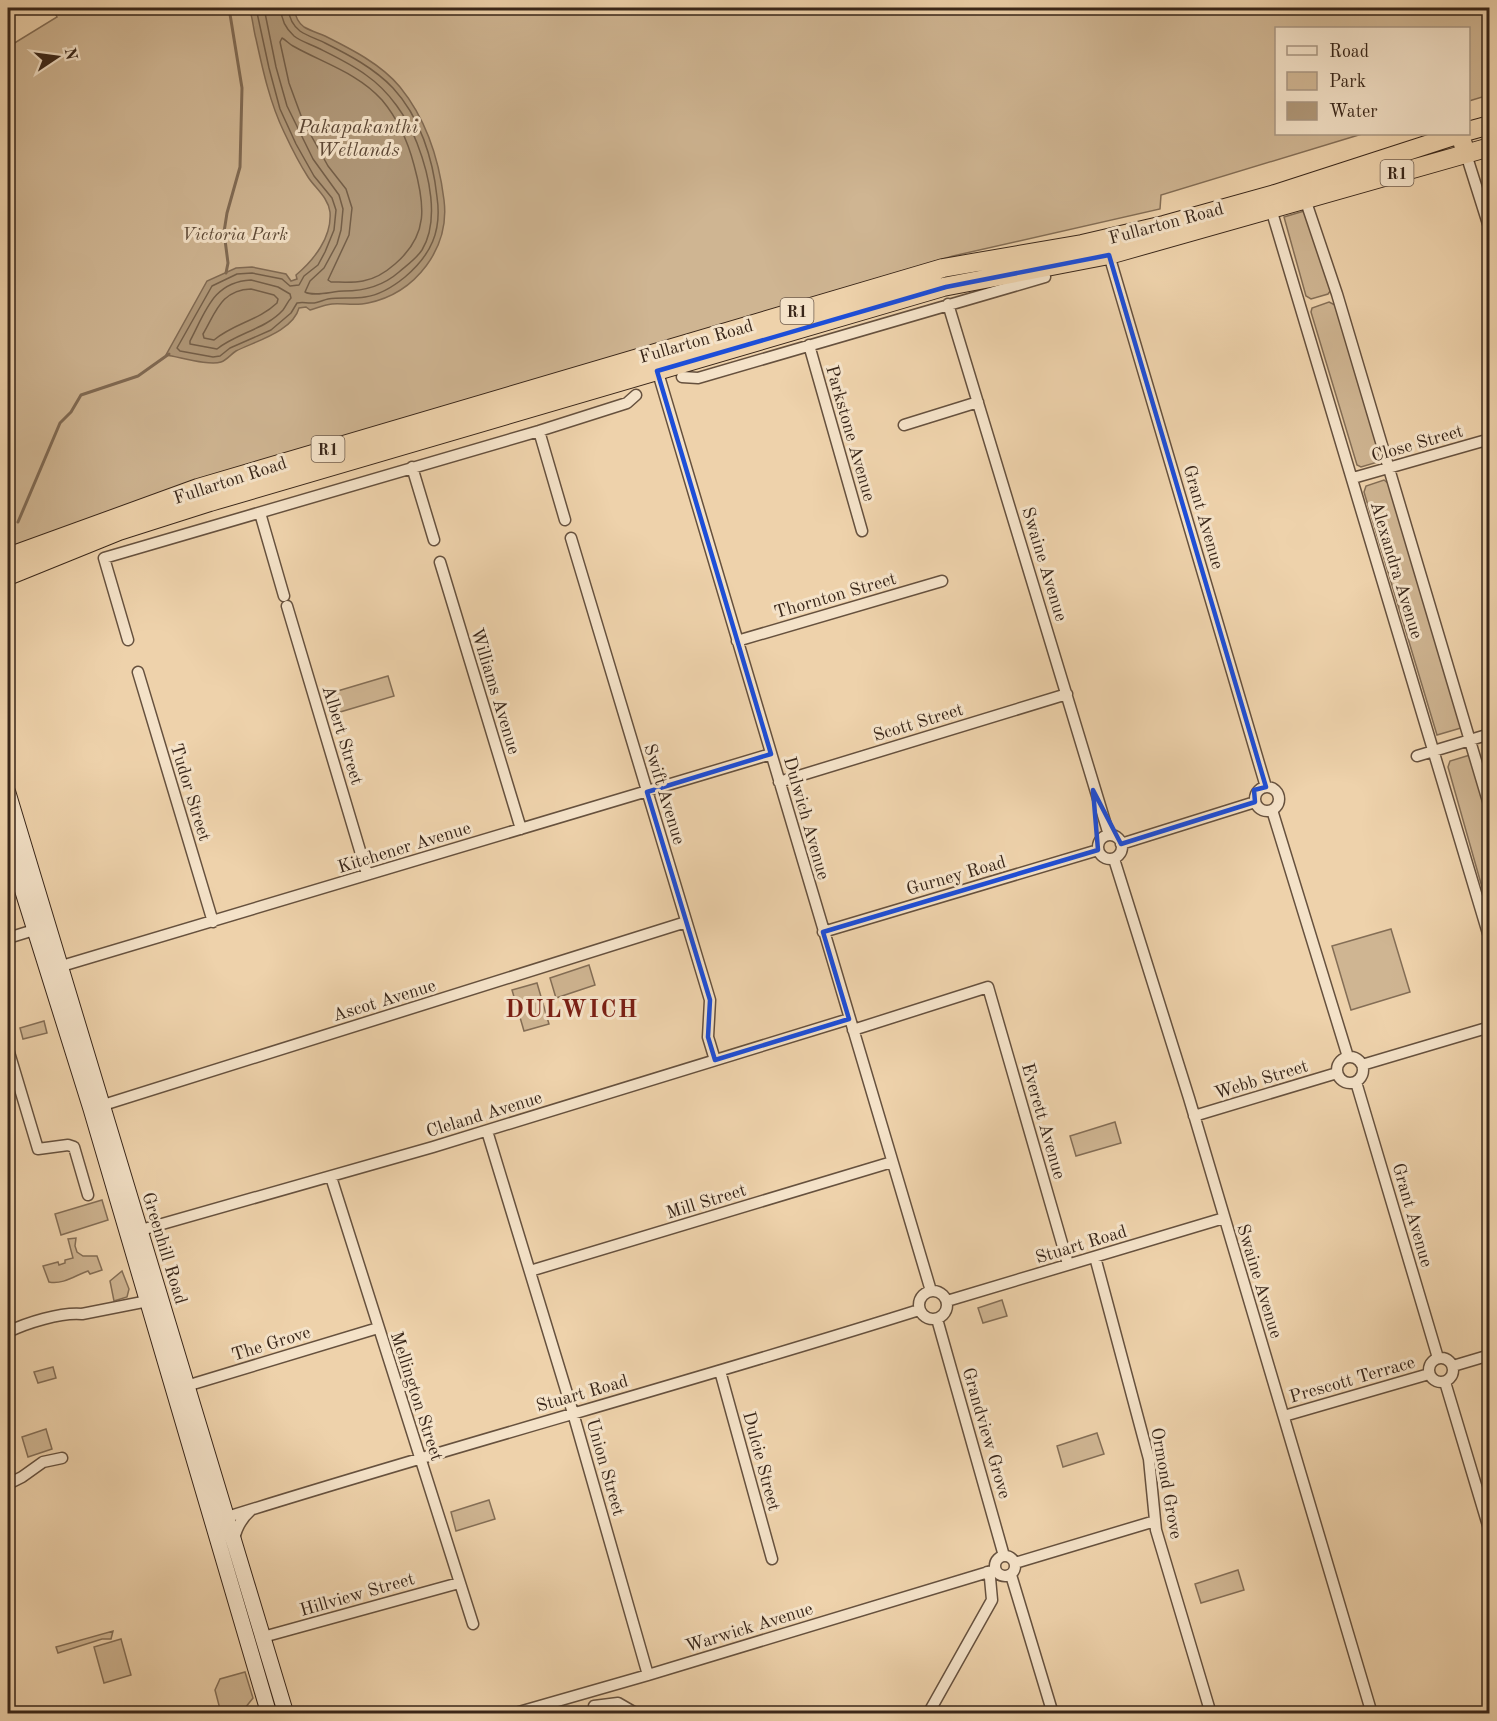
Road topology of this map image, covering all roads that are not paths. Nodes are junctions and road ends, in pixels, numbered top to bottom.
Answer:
1 (1490, 125) edge
2 (1470, 130) edge
3 (1457, 135) edge
4 (1460, 135) edge
5 (1490, 147) edge
6 (1466, 154) junction
7 (1300, 193) junction
8 (1271, 209) junction
9 (1490, 230) edge
10 (1106, 248) junction
11 (1045, 277) dead end
12 (888, 284) junction
13 (948, 304) junction
14 (896, 310) junction
15 (809, 345) junction
16 (655, 362) junction
17 (682, 377) dead end
18 (636, 395) dead end
19 (978, 402) junction
20 (466, 407) junction
21 (472, 425) junction
22 (904, 425) dead end
23 (538, 431) junction
24 (1490, 439) edge
25 (479, 448) junction
26 (412, 467) junction
27 (1388, 468) junction
28 (1353, 478) junction
29 (260, 513) junction
30 (565, 520) dead end
31 (862, 531) dead end
32 (571, 538) dead end
33 (434, 540) dead end
34 (8, 557) edge
35 (441, 562) dead end
36 (8, 576) edge
37 (942, 581) dead end
38 (128, 640) dead end
39 (737, 641) junction
40 (138, 672) dead end
41 (1067, 694) junction
42 (1490, 734) edge
43 (1469, 740) junction
44 (1434, 750) junction
45 (771, 754) junction
46 (1417, 756) dead end
47 (779, 782) junction
48 (1266, 787) junction
49 (647, 792) junction
50 (8, 793) edge
51 (1255, 802) junction
52 (1490, 808) edge
53 (1272, 810) junction
54 (521, 829) junction
55 (1109, 835) junction
56 (8, 844) edge
57 (1121, 844) junction
58 (1098, 850) junction
59 (1114, 859) junction
60 (367, 874) junction
61 (213, 922) junction
62 (686, 922) junction
63 (34, 930) junction
64 (823, 932) junction
65 (8, 938) edge
66 (1490, 940) edge
67 (54, 969) junction
68 (849, 1019) junction
69 (1490, 1027) edge
70 (853, 1030) junction
71 (8, 1049) edge
72 (1348, 1057) junction
73 (715, 1060) junction
74 (1362, 1065) junction
75 (1337, 1073) junction
76 (1356, 1082) junction
77 (97, 1107) junction
78 (1194, 1116) junction
79 (487, 1131) junction
80 (892, 1162) junction
81 (331, 1177) junction
82 (88, 1195) dead end
83 (1224, 1218) junction
84 (134, 1232) junction
85 (1095, 1257) junction
86 (1068, 1264) junction
87 (530, 1271) junction
88 (931, 1291) junction
89 (154, 1300) junction
90 (947, 1301) junction
91 (920, 1310) junction
92 (937, 1319) junction
93 (378, 1328) junction
94 (8, 1332) edge
95 (1490, 1355) edge
96 (1438, 1358) junction
97 (1453, 1366) junction
98 (720, 1371) junction
99 (1429, 1374) junction
100 (1445, 1382) junction
101 (180, 1388) junction
102 (573, 1413) junction
103 (1284, 1416) junction
104 (62, 1458) dead end
105 (419, 1458) junction
106 (8, 1484) edge
107 (254, 1508) junction
108 (219, 1519) junction
109 (1155, 1521) junction
110 (1490, 1532) edge
111 (234, 1542) junction
112 (1004, 1556) junction
113 (772, 1559) dead end
114 (1015, 1563) junction
115 (991, 1571) junction
116 (1011, 1575) junction
117 (459, 1583) junction
118 (473, 1624) dead end
119 (264, 1637) junction
120 (648, 1675) junction
121 (590, 1692) junction
122 (265, 1710) edge
123 (596, 1710) edge
124 (286, 1713) edge
125 (512, 1713) edge
126 (637, 1713) edge
127 (928, 1713) edge
128 (1053, 1713) edge
129 (1211, 1713) edge
130 (1372, 1713) edge

1 - 2 highway
3 - 7 highway, Fullarton Road / R1
4 - 6 highway
5 - 6 highway, Fullarton Road / R1
6 - 7 highway, Fullarton Road / R1
6 - 9 street
7 - 8 highway, Fullarton Road / R1
7 - 10 highway, Fullarton Road / R1
7 - 27 street, Alexandra Avenue
8 - 10 highway, Fullarton Road / R1
8 - 28 street, Alexandra Avenue
10 - 12 highway, Fullarton Road / R1
10 - 14 highway, Fullarton Road / R1
10 - 48 street, Grant Avenue
11 - 13 street, Fullarton Road
12 - 14 highway
12 - 16 highway, Fullarton Road / R1
13 - 14 street, Fullarton Road
13 - 19 street, Swaine Avenue
14 - 15 street, Fullarton Road
14 - 16 highway, Fullarton Road / R1
15 - 17 street, Fullarton Road
15 - 31 street, Parkstone Avenue
16 - 20 highway, Fullarton Road / R1
16 - 21 highway, Fullarton Road / R1
16 - 39 street, Dulwich Avenue
18 - 23 street
19 - 22 street
19 - 41 street, Swaine Avenue
20 - 21 highway
20 - 34 highway, Fullarton Road / R1
21 - 25 street
21 - 36 highway, Fullarton Road / R1
23 - 25 street
23 - 30 street
24 - 27 street, Close Street
25 - 26 street
26 - 29 street
26 - 33 street
27 - 28 street, Close Street
27 - 43 street, Alexandra Avenue
28 - 44 street, Alexandra Avenue
29 - 38 street
29 - 60 street, Albert Street
32 - 49 street, Swift Avenue
35 - 54 street, Williams Avenue
37 - 39 street, Thornton Street
39 - 45 street, Dulwich Avenue
40 - 61 street, Tudor Street
41 - 47 street, Scott Street
41 - 55 street, Swaine Avenue
42 - 43 street
43 - 44 street
43 - 52 street, Alexandra Avenue
44 - 46 street
44 - 66 street, Alexandra Avenue
45 - 47 street, Dulwich Avenue
45 - 49 street, Kitchener Avenue
47 - 64 street, Dulwich Avenue
48 - 51 street
48 - 53 street
49 - 54 street, Kitchener Avenue
49 - 62 street, Swift Avenue
50 - 67 main road, Greenhill Road
51 - 53 street
51 - 57 street
53 - 72 street
54 - 60 street, Kitchener Avenue
55 - 57 street
55 - 58 street
56 - 63 main road, Greenhill Road
57 - 59 street
58 - 59 street
58 - 64 street, Gurney Road
59 - 78 street, Swaine Avenue
60 - 61 street, Kitchener Avenue
61 - 67 street, Kitchener Avenue
62 - 73 street, Swift Avenue
62 - 77 street, Ascot Avenue
63 - 65 street
63 - 67 main road, Greenhill Road
64 - 68 street, Dulwich Avenue
67 - 77 main road, Greenhill Road
68 - 70 street, Dulwich Avenue
68 - 73 street, Cleland Avenue
69 - 74 street
70 - 80 street, Dulwich Avenue
70 - 86 street, Everett Avenue
71 - 82 street
72 - 74 street
72 - 75 street
73 - 79 street, Cleland Avenue
74 - 76 street
75 - 76 street
75 - 78 street, Webb Street
76 - 96 street, Grant Avenue
77 - 84 main road, Greenhill Road
78 - 83 street, Swaine Avenue
79 - 81 street, Cleland Avenue
79 - 87 street, Union Street
80 - 87 street, Mill Street
80 - 88 street, Dulwich Avenue
81 - 84 street, Cleland Avenue
81 - 93 street, Mellington Street
83 - 85 street, Stuart Road
83 - 103 street, Swaine Avenue
84 - 89 main road, Greenhill Road
85 - 86 street, Stuart Road
85 - 109 street, Ormond Grove
86 - 90 street, Stuart Road
87 - 102 street, Union Street
88 - 90 street
88 - 91 street
89 - 94 street
89 - 101 main road, Greenhill Road
90 - 92 street
91 - 92 street
91 - 98 street, Stuart Road
92 - 112 street, Grandview Grove
93 - 101 street, The Grove
93 - 105 street, Mellington Street
95 - 97 street
96 - 97 street
96 - 99 street
97 - 100 street
98 - 102 street, Stuart Road
98 - 113 street, Dulcie Street
99 - 100 street
99 - 103 street, Prescott Terrace
100 - 110 street
101 - 108 main road, Greenhill Road
102 - 105 street, Stuart Road
102 - 120 street, Union Street
103 - 130 street, Swaine Avenue
104 - 106 street
105 - 107 street, Stuart Road
105 - 117 street, Mellington Street
107 - 108 street, Stuart Road
107 - 111 street
108 - 111 main road, Greenhill Road
108 - 122 main road, Greenhill Road
109 - 114 street
109 - 129 street, Ormond Grove
111 - 119 main road, Greenhill Road
112 - 114 street
112 - 115 street
114 - 116 street
115 - 116 street
115 - 120 street, Warwick Avenue
115 - 127 street
116 - 128 street
117 - 118 street, Mellington Street
117 - 119 street, Hillview Street
119 - 124 main road, Greenhill Road
120 - 121 street, Warwick Avenue
121 - 123 street
121 - 125 street, Warwick Avenue
123 - 126 street

